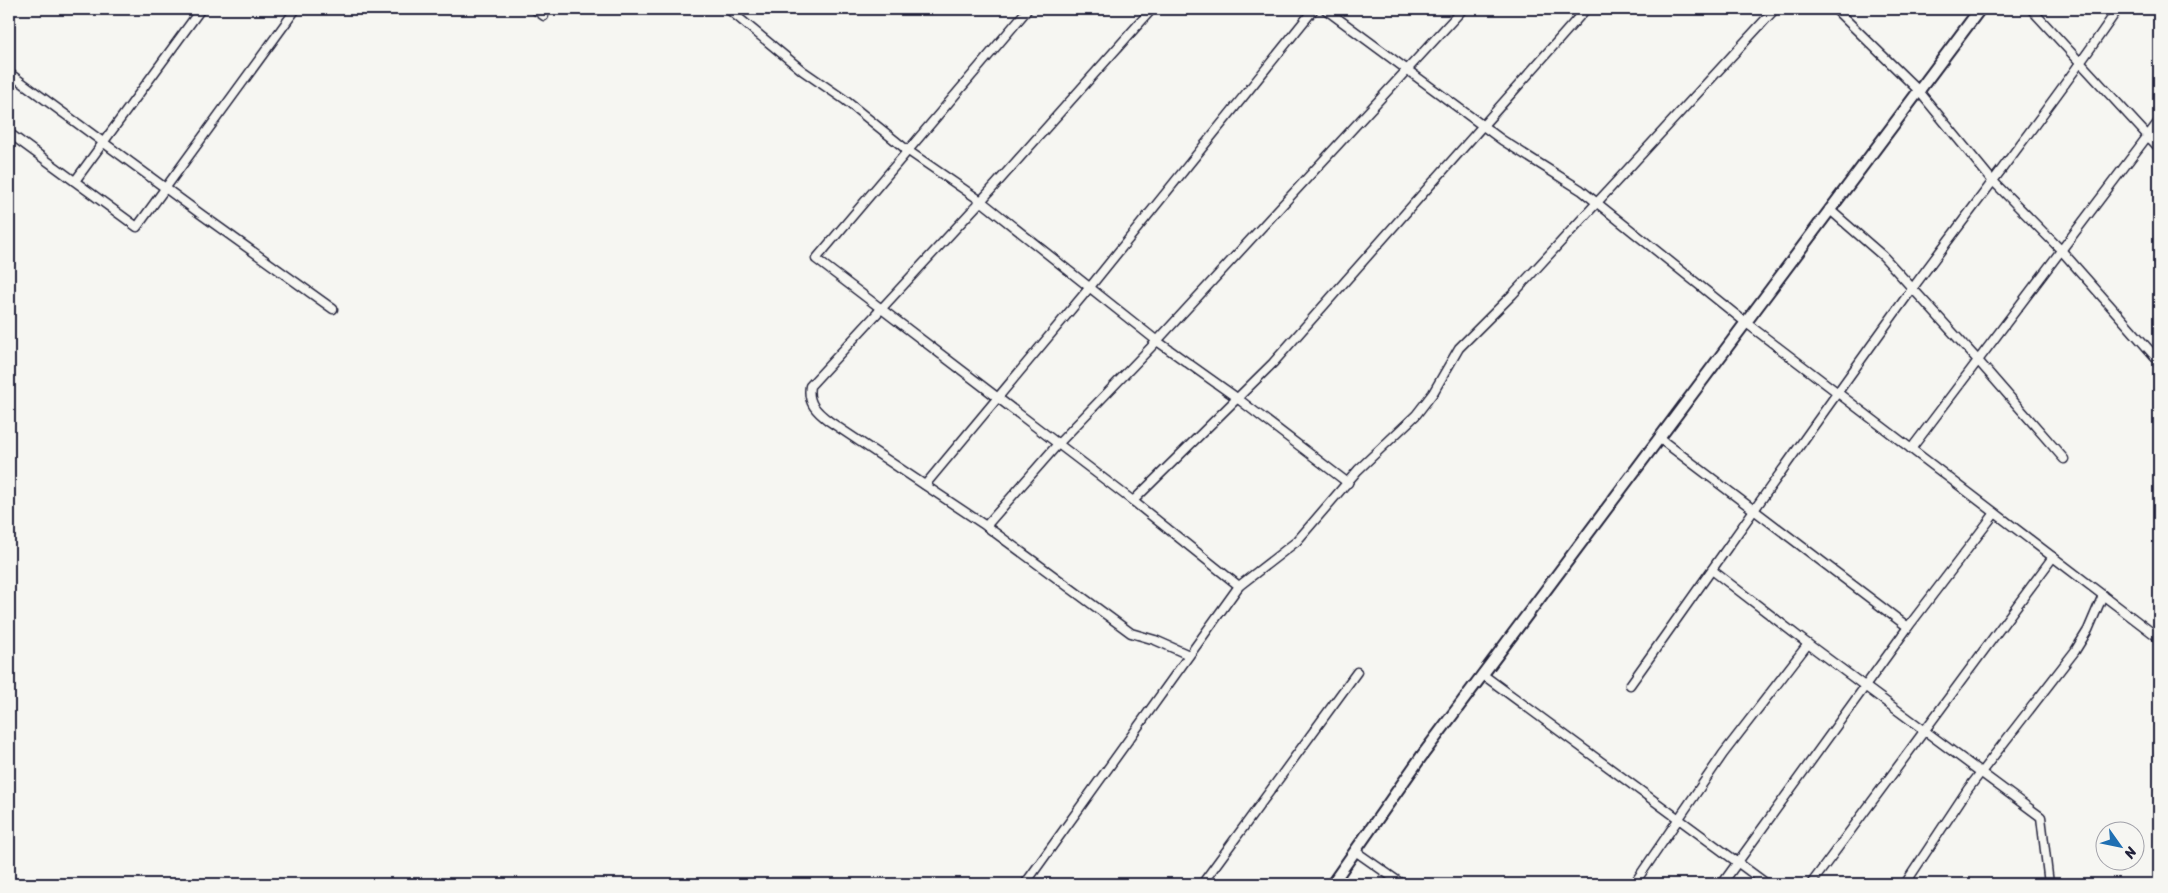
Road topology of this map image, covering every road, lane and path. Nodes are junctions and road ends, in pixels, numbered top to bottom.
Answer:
1 (201, 9) edge
2 (296, 9) edge
3 (534, 9) edge
4 (728, 9) edge
5 (1028, 9) edge
6 (1152, 9) edge
7 (1314, 9) edge
8 (1325, 9) edge
9 (1463, 9) edge
10 (1586, 9) edge
11 (1775, 9) edge
12 (1835, 9) edge
13 (1980, 9) edge
14 (2031, 9) edge
15 (2118, 9) edge
16 (544, 16) dead end
17 (2081, 63) junction
18 (1408, 70) junction
19 (9, 73) edge
20 (1918, 90) junction
21 (2159, 121) edge
22 (1482, 125) junction
23 (9, 133) edge
24 (2148, 136) junction
25 (103, 143) junction
26 (2159, 148) edge
27 (907, 150) junction
28 (1993, 180) junction
29 (75, 181) junction
30 (165, 188) junction
31 (981, 201) junction
32 (1596, 203) junction
33 (1829, 209) junction
34 (2061, 251) junction
35 (1090, 286) junction
36 (1912, 289) junction
37 (333, 309) dead end
38 (882, 309) junction
39 (1745, 322) junction
40 (1157, 341) junction
41 (1978, 360) junction
42 (2159, 361) edge
43 (1837, 392) junction
44 (998, 398) junction
45 (1237, 398) junction
46 (1658, 438) junction
47 (1058, 444) junction
48 (1911, 449) junction
49 (2064, 459) dead end
50 (1348, 483) junction
51 (925, 485) junction
52 (1133, 501) junction
53 (1754, 510) junction
54 (1995, 513) junction
55 (986, 526) junction
56 (2053, 557) junction
57 (1712, 570) junction
58 (1239, 586) junction
59 (2103, 595) junction
60 (1908, 627) junction
61 (2159, 638) edge
62 (1808, 644) junction
63 (1189, 655) junction
64 (1357, 672) dead end
65 (1482, 674) junction
66 (1630, 686) dead end
67 (1865, 687) junction
68 (1924, 731) junction
69 (1981, 773) junction
70 (1679, 818) junction
71 (1355, 852) junction
72 (1738, 862) junction
73 (1025, 884) edge
74 (1202, 884) edge
75 (1332, 884) edge
76 (1402, 884) edge
77 (1634, 884) edge
78 (1722, 884) edge
79 (1767, 884) edge
80 (1811, 884) edge
81 (1906, 884) edge
82 (2049, 884) edge

1 - 25 street
2 - 30 street
3 - 16 street
4 - 27 street
5 - 27 street
6 - 31 street
7 - 35 street
8 - 18 street
9 - 18 street
10 - 22 street
11 - 32 street
12 - 20 street
13 - 20 street
14 - 17 street
15 - 17 street
17 - 24 street
17 - 28 street
18 - 22 street
18 - 40 street
19 - 25 street
20 - 28 street
20 - 33 street
21 - 24 street
22 - 32 street
22 - 45 street
23 - 29 street
24 - 26 street
24 - 34 street
25 - 29 street
25 - 30 street
27 - 31 street
27 - 38 street
28 - 34 street
28 - 36 street
29 - 30 street
30 - 37 street
31 - 35 street
31 - 38 street
32 - 39 street
32 - 50 street
33 - 36 street
33 - 39 street
34 - 41 street
34 - 42 street
35 - 40 street
35 - 44 street
36 - 41 street
36 - 43 street
38 - 44 street
38 - 51 street
39 - 43 street
39 - 46 street
40 - 45 street
40 - 47 street
41 - 48 street
41 - 49 street
43 - 48 street
43 - 53 street
44 - 47 street
44 - 51 street
45 - 50 street
45 - 52 street
46 - 53 street
46 - 65 street
47 - 52 street
47 - 55 street
48 - 54 street
50 - 58 street
51 - 55 street
52 - 58 street
53 - 57 street
53 - 60 street
54 - 56 street
54 - 60 street
55 - 63 street
56 - 59 street
56 - 68 street
57 - 62 street
57 - 66 street
58 - 63 street
59 - 61 street
59 - 69 street
60 - 67 street
62 - 67 street
62 - 70 street
63 - 73 street
64 - 74 street
65 - 70 street
65 - 71 street
67 - 68 street
67 - 72 street
68 - 69 street
68 - 80 street
69 - 81 street
69 - 82 street
70 - 72 street
70 - 77 street
71 - 75 street
71 - 76 street
72 - 78 street
72 - 79 street

